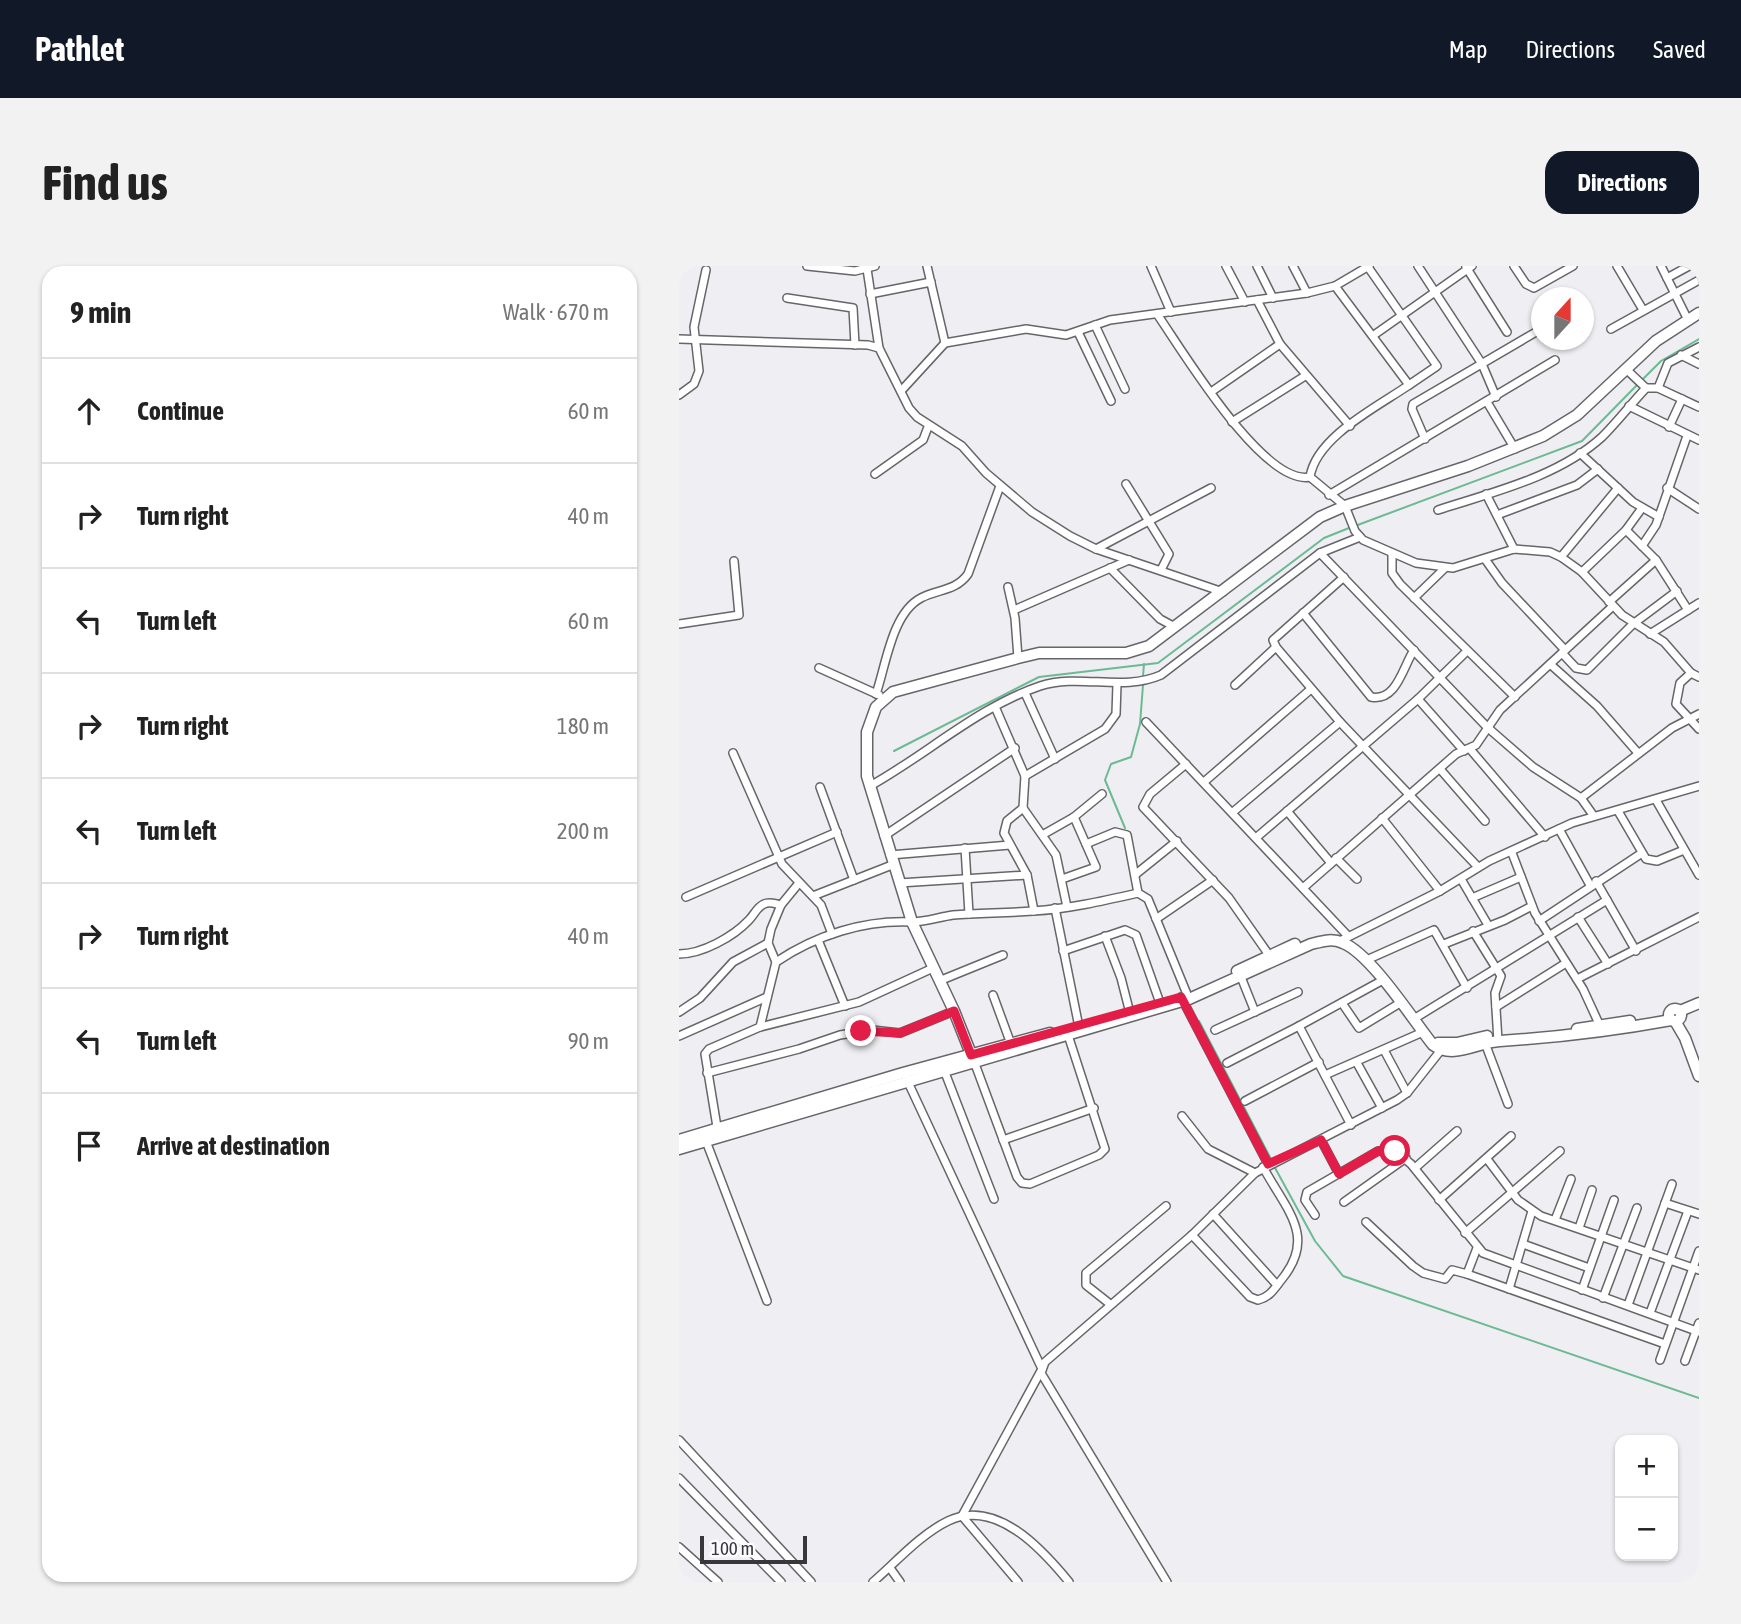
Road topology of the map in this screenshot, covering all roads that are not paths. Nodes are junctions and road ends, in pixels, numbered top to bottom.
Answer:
1 (807, 266) edge
2 (927, 266) edge
3 (1151, 266) edge
4 (1226, 266) edge
5 (1258, 266) edge
6 (1293, 266) edge
7 (1368, 266) edge
8 (1418, 266) edge
9 (1514, 266) edge
10 (1617, 266) edge
11 (1661, 266) edge
12 (1689, 266) edge
13 (871, 267) edge
14 (1468, 267) edge
15 (1568, 267) edge
16 (706, 270) dead end
17 (1667, 278) junction
18 (1699, 280) edge
19 (931, 282) junction
20 (1335, 286) junction
21 (1436, 292) junction
22 (1307, 293) junction
23 (1675, 293) junction
24 (870, 294) junction
25 (787, 298) dead end
26 (1273, 298) junction
27 (1257, 300) junction
28 (1245, 302) junction
29 (1643, 310) junction
30 (1171, 312) junction
31 (1699, 313) edge
32 (1157, 314) junction
33 (1402, 315) junction
34 (1688, 320) junction
35 (1095, 326) junction
36 (1611, 329) dead end
37 (1078, 332) junction
38 (1507, 332) dead end
39 (1374, 335) junction
40 (1531, 335) edge
41 (679, 339) edge
42 (694, 340) junction
43 (945, 343) junction
44 (1280, 344) junction
45 (855, 345) junction
46 (1699, 347) edge
47 (879, 348) junction
48 (1681, 355) junction
49 (1555, 360) dead end
50 (1699, 364) edge
51 (1482, 365) junction
52 (1628, 371) junction
53 (1305, 376) junction
54 (1409, 385) junction
55 (1645, 387) junction
56 (1658, 388) junction
57 (1125, 389) dead end
58 (901, 391) junction
59 (1211, 392) junction
60 (679, 395) edge
61 (1496, 397) junction
62 (1682, 399) junction
63 (1111, 401) dead end
64 (1487, 402) junction
65 (1629, 406) junction
66 (1699, 407) edge
67 (1233, 422) junction
68 (1350, 426) junction
69 (928, 427) junction
70 (1669, 427) junction
71 (1687, 436) junction
72 (1425, 439) junction
73 (1699, 440) edge
74 (1515, 449) junction
75 (1580, 453) junction
76 (1598, 469) junction
77 (874, 474) dead end
78 (1310, 477) junction
79 (1126, 484) dead end
80 (1000, 486) junction
81 (1211, 488) dead end
82 (1618, 488) junction
83 (1667, 488) junction
84 (1486, 494) junction
85 (1328, 495) junction
86 (1345, 508) junction
87 (1642, 508) junction
88 (1699, 509) edge
89 (1438, 510) dead end
90 (1497, 515) junction
91 (1659, 517) junction
92 (1149, 521) junction
93 (1626, 530) junction
94 (1358, 534) junction
95 (1641, 546) junction
96 (1096, 549) junction
97 (1514, 549) junction
98 (1320, 553) junction
99 (1392, 555) junction
100 (1561, 557) junction
101 (1485, 559) junction
102 (1129, 560) junction
103 (1655, 560) junction
104 (734, 561) dead end
105 (1110, 568) junction
106 (1445, 568) junction
107 (1161, 570) junction
108 (1582, 572) junction
109 (1344, 577) junction
110 (1008, 587) dead end
111 (1677, 591) junction
112 (1223, 592) junction
113 (1414, 598) junction
114 (1699, 603) edge
115 (1611, 604) junction
116 (1014, 610) junction
117 (1688, 610) junction
118 (1303, 613) junction
119 (679, 624) edge
120 (1633, 624) junction
121 (1175, 627) junction
122 (1650, 634) junction
123 (1276, 647) junction
124 (1414, 650) junction
125 (1467, 651) junction
126 (1563, 652) junction
127 (1018, 657) junction
128 (1550, 664) junction
129 (819, 668) dead end
130 (1691, 673) junction
131 (1699, 677) edge
132 (1440, 679) junction
133 (1117, 684) junction
134 (1235, 685) dead end
135 (1311, 689) junction
136 (1025, 693) junction
137 (880, 696) junction
138 (1515, 697) junction
139 (1418, 699) junction
140 (996, 709) junction
141 (1699, 714) edge
142 (1690, 720) junction
143 (1146, 722) dead end
144 (1341, 722) junction
145 (1487, 727) junction
146 (1699, 729) edge
147 (1364, 747) junction
148 (1015, 748) junction
149 (1467, 750) junction
150 (733, 753) dead end
151 (1638, 753) junction
152 (1055, 759) junction
153 (1186, 764) junction
154 (1440, 769) junction
155 (1025, 776) junction
156 (868, 781) junction
157 (1204, 782) junction
158 (1699, 786) edge
159 (820, 788) dead end
160 (1409, 793) junction
161 (1102, 794) dead end
162 (1581, 798) junction
163 (1656, 800) junction
164 (1023, 808) junction
165 (1287, 811) junction
166 (1618, 811) junction
167 (1233, 812) junction
168 (1593, 815) junction
169 (1074, 817) junction
170 (1382, 818) junction
171 (1485, 821) dead end
172 (1559, 830) junction
173 (837, 832) junction
174 (1044, 834) junction
175 (884, 836) junction
176 (1257, 837) junction
177 (1545, 837) junction
178 (1177, 841) junction
179 (1086, 844) junction
180 (1010, 845) junction
181 (965, 848) junction
182 (1684, 850) junction
183 (1513, 853) junction
184 (1641, 853) junction
185 (778, 856) junction
186 (891, 860) junction
187 (1334, 860) junction
188 (1478, 867) junction
189 (1136, 874) junction
190 (1027, 875) junction
191 (1699, 875) edge
192 (1521, 877) junction
193 (967, 878) junction
194 (1062, 879) junction
195 (1357, 879) dead end
196 (1461, 879) junction
197 (854, 880) junction
198 (1213, 880) junction
199 (799, 883) junction
200 (898, 883) junction
201 (1593, 883) junction
202 (1303, 888) junction
203 (1440, 891) junction
204 (1138, 893) junction
205 (813, 896) junction
206 (686, 897) dead end
207 (1472, 898) junction
208 (1607, 900) junction
209 (781, 905) junction
210 (1532, 905) junction
211 (1067, 907) junction
212 (1055, 908) junction
213 (1034, 911) junction
214 (969, 914) junction
215 (1578, 917) junction
216 (1699, 917) edge
217 (1156, 919) junction
218 (1539, 921) junction
219 (912, 922) junction
220 (1488, 925) junction
221 (1473, 931) junction
222 (832, 934) junction
223 (1549, 934) junction
224 (1105, 936) junction
225 (1344, 937) junction
226 (818, 940) junction
227 (768, 943) junction
228 (1444, 944) junction
229 (1063, 951) junction
230 (1636, 951) junction
231 (679, 954) edge
232 (1003, 955) dead end
233 (1269, 955) junction
234 (1371, 958) junction
235 (776, 962) junction
236 (1566, 963) junction
237 (1608, 964) junction
238 (933, 968) junction
239 (1497, 970) junction
240 (1241, 977) junction
241 (1577, 979) junction
242 (1383, 980) junction
243 (939, 981) junction
244 (1467, 988) junction
245 (1298, 992) dead end
246 (993, 995) dead end
247 (767, 997) junction
248 (1185, 998) junction
249 (1160, 1003) junction
250 (1342, 1003) junction
251 (1401, 1003) junction
252 (1699, 1003) edge
253 (845, 1006) junction
254 (1496, 1007) junction
255 (954, 1011) junction
256 (679, 1012) edge
257 (1255, 1012) junction
258 (1130, 1014) junction
259 (1417, 1017) junction
260 (1674, 1017) junction
261 (1299, 1026) junction
262 (1600, 1026) junction
263 (760, 1027) junction
264 (1079, 1029) junction
265 (1215, 1030) dead end
266 (1423, 1032) junction
267 (1068, 1035) junction
268 (679, 1036) edge
269 (1498, 1037) junction
270 (1485, 1043) junction
271 (1011, 1044) junction
272 (1384, 1050) junction
273 (1441, 1050) junction
274 (1695, 1050) edge
275 (973, 1060) junction
276 (1319, 1062) junction
277 (1227, 1063) dead end
278 (1357, 1063) junction
279 (932, 1070) junction
280 (944, 1070) junction
281 (707, 1073) junction
282 (1325, 1075) junction
283 (905, 1076) junction
284 (1699, 1076) edge
285 (1408, 1093) junction
286 (1245, 1101) dead end
287 (1508, 1104) dead end
288 (1094, 1108) junction
289 (1382, 1108) junction
290 (1182, 1116) dead end
291 (1351, 1125) junction
292 (1457, 1131) dead end
293 (718, 1133) junction
294 (1511, 1136) dead end
295 (679, 1140) edge
296 (1003, 1140) junction
297 (1321, 1140) junction
298 (706, 1141) junction
299 (679, 1149) edge
300 (1560, 1151) dead end
301 (1406, 1158) junction
302 (1487, 1159) junction
303 (1265, 1166) junction
304 (1415, 1168) junction
305 (1255, 1173) junction
306 (1339, 1174) junction
307 (1571, 1179) dead end
308 (1672, 1184) dead end
309 (1592, 1190) dead end
310 (1513, 1192) junction
311 (994, 1199) dead end
312 (1439, 1200) junction
313 (1614, 1200) dead end
314 (1344, 1202) dead end
315 (1665, 1203) junction
316 (1166, 1206) dead end
317 (1636, 1208) dead end
318 (1532, 1211) junction
319 (1688, 1211) junction
320 (1213, 1214) junction
321 (1699, 1214) edge
322 (1315, 1215) dead end
323 (1555, 1220) junction
324 (1366, 1222) dead end
325 (1579, 1228) junction
326 (1465, 1233) junction
327 (1192, 1235) junction
328 (1602, 1235) junction
329 (1624, 1243) junction
330 (1523, 1244) junction
331 (1477, 1248) junction
332 (1699, 1251) edge
333 (1648, 1252) junction
334 (1670, 1259) junction
335 (1517, 1267) junction
336 (1590, 1268) junction
337 (1696, 1269) edge
338 (1467, 1274) junction
339 (1277, 1285) junction
340 (1509, 1289) junction
341 (1582, 1290) junction
342 (1603, 1298) junction
343 (767, 1301) dead end
344 (1110, 1304) junction
345 (1628, 1305) junction
346 (1650, 1313) junction
347 (1674, 1321) junction
348 (1698, 1329) edge
349 (1665, 1344) junction
350 (1660, 1360) dead end
351 (1685, 1362) dead end
352 (1042, 1370) junction
353 (679, 1440) edge
354 (679, 1478) edge
355 (962, 1516) junction
356 (679, 1547) edge
357 (890, 1568) junction
358 (718, 1582) edge
359 (781, 1582) edge
360 (811, 1582) edge
361 (873, 1582) edge
362 (900, 1582) edge
363 (1018, 1582) edge
364 (1069, 1582) edge
365 (1167, 1582) edge

1 - 13 street
2 - 19 street
3 - 30 street
4 - 28 street
5 - 26 street
6 - 22 street
7 - 20 street
7 - 33 street
8 - 21 street
9 - 15 street
10 - 29 street
11 - 17 street
12 - 17 street
13 - 24 street
14 - 21 street
14 - 38 street
16 - 42 street
17 - 23 street
18 - 23 street
19 - 24 street
19 - 43 street
20 - 22 street
20 - 39 street
21 - 33 street
21 - 51 street
22 - 26 street
23 - 29 street
23 - 34 street
24 - 47 street
25 - 45 street
26 - 27 street
27 - 28 street
27 - 44 street
28 - 30 street
29 - 36 street
30 - 32 street
31 - 34 street
32 - 35 street
32 - 59 street
33 - 39 street
33 - 54 street
34 - 52 street
35 - 37 street
35 - 57 street
37 - 43 street
37 - 63 street
39 - 54 street
40 - 51 street
41 - 42 street
42 - 45 street
42 - 60 street
43 - 58 street
44 - 53 street
44 - 59 street
45 - 47 street
46 - 48 street
47 - 58 street
48 - 50 street
48 - 56 street
49 - 61 street
51 - 61 street
51 - 72 street
52 - 55 street
52 - 74 street
53 - 67 street
53 - 68 street
54 - 68 street
55 - 56 street
55 - 65 street
56 - 62 street
58 - 69 street
59 - 67 street
61 - 64 street
62 - 66 street
62 - 70 street
64 - 72 street
64 - 74 street
65 - 70 street
65 - 75 street
67 - 78 street
68 - 78 street
69 - 77 street
69 - 80 street
70 - 71 street
71 - 73 street
71 - 83 street
72 - 85 street
74 - 86 street
75 - 76 street
75 - 84 street
76 - 82 street
76 - 90 street
78 - 85 street
79 - 92 street
80 - 96 street
80 - 137 street
81 - 92 street
82 - 87 street
82 - 100 street
83 - 88 street
83 - 91 street
84 - 89 street
84 - 90 street
85 - 86 street
86 - 94 street
86 - 112 street
87 - 91 street
87 - 93 street
90 - 97 street
91 - 95 street
92 - 96 street
92 - 107 street
93 - 95 street
93 - 108 street
94 - 98 street
94 - 99 street
95 - 103 street
96 - 102 street
97 - 100 street
97 - 101 street
98 - 109 street
98 - 133 street
99 - 106 street
99 - 113 street
100 - 108 street
101 - 106 street
101 - 126 street
102 - 105 street
102 - 107 street
103 - 111 street
103 - 115 street
104 - 119 street
105 - 116 street
105 - 121 street
106 - 113 street
107 - 112 street
108 - 115 street
109 - 118 street
109 - 124 street
110 - 116 street
111 - 117 street
111 - 120 street
112 - 121 street
113 - 125 street
114 - 117 street
115 - 120 street
115 - 126 street
116 - 127 street
117 - 122 street
118 - 123 street
118 - 124 street
120 - 122 street
120 - 126 street
121 - 127 street
122 - 130 street
123 - 134 street
123 - 135 street
124 - 132 street
125 - 132 street
125 - 138 street
126 - 128 street
127 - 137 street
128 - 138 street
128 - 151 street
129 - 137 street
130 - 131 street
130 - 142 street
132 - 139 street
132 - 145 street
133 - 136 street
133 - 152 street
135 - 144 street
135 - 157 street
136 - 140 street
136 - 152 street
137 - 156 street
138 - 145 street
139 - 147 street
139 - 149 street
140 - 148 street
140 - 156 street
141 - 142 street
142 - 146 street
142 - 151 street
143 - 153 street
144 - 147 street
144 - 167 street
145 - 149 street
145 - 162 street
147 - 160 street
147 - 165 street
148 - 155 street
148 - 175 street
149 - 154 street
149 - 177 street
150 - 185 street
151 - 162 street
152 - 155 street
153 - 157 street
153 - 178 street
154 - 160 street
154 - 171 street
155 - 164 street
156 - 175 street
157 - 167 street
158 - 163 street
159 - 173 street
160 - 170 street
160 - 188 street
161 - 169 street
162 - 168 street
163 - 166 street
163 - 182 street
164 - 174 street
164 - 180 street
165 - 176 street
165 - 187 street
166 - 168 street
166 - 184 street
167 - 176 street
168 - 172 street
169 - 174 street
169 - 179 street
170 - 187 street
170 - 203 street
172 - 177 street
172 - 201 street
173 - 185 street
173 - 197 street
174 - 194 street
175 - 186 street
176 - 202 street
177 - 183 street
178 - 189 street
178 - 198 street
179 - 189 street
179 - 194 street
180 - 181 street
180 - 190 street
181 - 186 street
181 - 193 street
182 - 184 street
182 - 191 street
183 - 188 street
183 - 192 street
184 - 201 street
185 - 199 street
185 - 206 street
186 - 197 street
186 - 200 street
187 - 195 street
187 - 202 street
188 - 196 street
189 - 204 street
190 - 193 street
190 - 213 street
192 - 207 street
192 - 210 street
193 - 200 street
193 - 214 street
194 - 211 street
196 - 203 street
196 - 207 street
197 - 205 street
198 - 217 street
198 - 233 street
199 - 205 street
199 - 209 street
200 - 219 street
201 - 208 street
201 - 218 street
202 - 225 street
203 - 225 street
204 - 211 street
204 - 217 street
205 - 222 street
207 - 220 street
208 - 215 street
208 - 230 street
209 - 227 street
209 - 231 street
210 - 218 street
210 - 220 street
211 - 212 street
212 - 213 street
212 - 229 street
213 - 214 street
214 - 219 street
215 - 223 street
215 - 237 street
216 - 230 street
217 - 248 street
218 - 223 street
219 - 222 street
219 - 238 street
220 - 221 street
221 - 228 street
221 - 239 street
222 - 226 street
223 - 236 street
223 - 239 street
224 - 229 street
224 - 249 street
224 - 258 street
225 - 233 street
225 - 234 street
225 - 240 street
225 - 242 street
226 - 235 street
226 - 253 street
227 - 235 street
227 - 256 street
228 - 234 street
228 - 244 street
229 - 264 street
230 - 237 street
232 - 243 street
233 - 248 street
234 - 259 street
235 - 247 street
236 - 241 street
236 - 254 street
237 - 241 street
238 - 243 street
238 - 253 street
239 - 244 street
239 - 254 street
240 - 248 street
240 - 257 street
241 - 262 street
242 - 250 street
242 - 251 street
243 - 255 street
244 - 259 street
245 - 257 street
246 - 271 street
247 - 263 street
247 - 268 street
248 - 249 street
248 - 258 street
248 - 303 street
249 - 258 street
250 - 251 street
250 - 261 street
251 - 266 street
252 - 260 street
253 - 263 street
254 - 269 street
255 - 275 street
255 - 281 street
257 - 265 street
258 - 264 street
259 - 269 street
260 - 262 street
260 - 269 street
260 - 274 street
261 - 276 street
261 - 277 street
262 - 269 street
263 - 281 street
264 - 267 street
264 - 271 street
266 - 272 street
266 - 273 street
267 - 275 street
267 - 288 street
269 - 270 street
270 - 273 street
270 - 287 street
271 - 275 street
272 - 278 street
272 - 285 street
273 - 285 street
274 - 284 street
275 - 279 street
275 - 280 street
275 - 296 street
276 - 282 street
276 - 286 street
278 - 282 street
278 - 289 street
279 - 280 street
279 - 283 street
280 - 311 street
281 - 293 street
282 - 291 street
283 - 293 street
283 - 352 street
285 - 289 street
288 - 296 street
288 - 296 street
289 - 291 street
290 - 305 street
291 - 297 street
292 - 304 street
293 - 295 street
293 - 298 street
294 - 302 street
297 - 303 street
297 - 306 street
298 - 299 street
298 - 343 street
300 - 310 street
301 - 304 street
301 - 306 street
301 - 314 street
302 - 310 street
302 - 312 street
303 - 305 street
303 - 339 street
304 - 312 street
305 - 320 street
306 - 322 street
307 - 323 street
308 - 315 street
309 - 325 street
310 - 318 street
310 - 326 street
312 - 326 street
313 - 328 street
315 - 319 street
315 - 333 street
316 - 344 street
317 - 329 street
318 - 323 street
318 - 330 street
319 - 321 street
319 - 334 street
320 - 327 street
320 - 339 street
323 - 325 street
324 - 338 street
325 - 328 street
326 - 331 street
327 - 339 street
327 - 344 street
328 - 329 street
328 - 336 street
329 - 333 street
329 - 342 street
330 - 335 street
330 - 336 street
331 - 335 street
331 - 338 street
332 - 337 street
333 - 334 street
333 - 345 street
334 - 337 street
334 - 346 street
335 - 340 street
335 - 341 street
336 - 341 street
337 - 347 street
338 - 340 street
340 - 349 street
341 - 342 street
342 - 345 street
344 - 352 street
345 - 346 street
346 - 347 street
347 - 348 street
347 - 349 street
348 - 351 street
349 - 350 street
352 - 355 street
352 - 365 street
353 - 360 street
354 - 359 street
355 - 357 street
355 - 363 street
355 - 364 street
356 - 358 street
357 - 361 street
357 - 362 street

